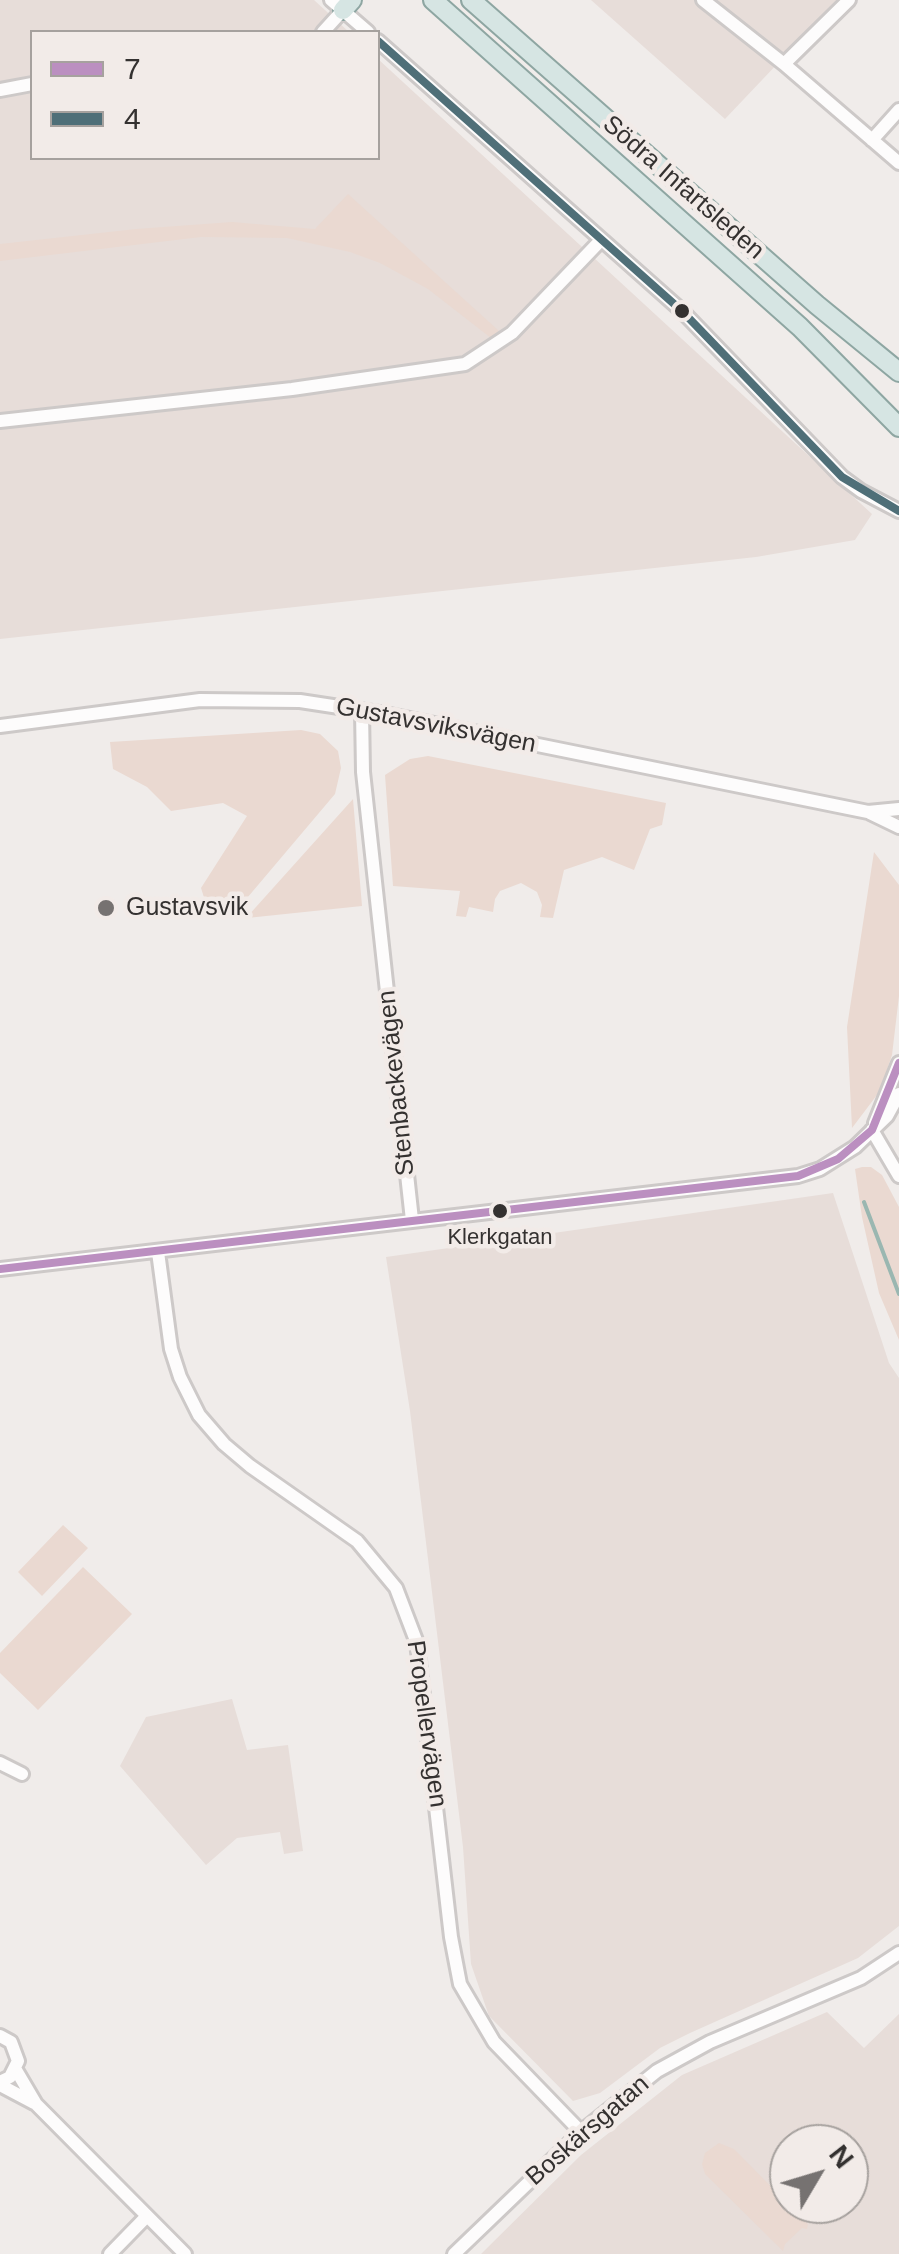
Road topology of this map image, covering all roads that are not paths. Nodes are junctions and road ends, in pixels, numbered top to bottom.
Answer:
1 (433, 0) edge
2 (471, 0) edge
3 (703, 0) edge
4 (849, 0) edge
5 (342, 3) edge
6 (324, 30) edge
7 (366, 30) edge
8 (380, 43) edge
9 (784, 64) junction
10 (30, 84) edge
11 (0, 90) edge
12 (899, 110) edge
13 (872, 140) junction
14 (899, 164) edge
15 (601, 240) junction
16 (899, 372) edge
17 (880, 408) junction
18 (0, 421) edge
19 (899, 427) edge
20 (899, 438) edge
21 (899, 510) edge
22 (362, 711) junction
23 (0, 726) edge
24 (899, 808) edge
25 (868, 812) junction
26 (899, 827) edge
27 (899, 1063) edge
28 (899, 1094) edge
29 (872, 1130) junction
30 (899, 1176) edge
31 (412, 1220) junction
32 (158, 1252) junction
33 (0, 1269) edge
34 (0, 1763) edge
35 (22, 1774) dead end
36 (898, 1956) edge
37 (0, 2036) edge
38 (16, 2070) junction
39 (0, 2084) edge
40 (36, 2104) junction
41 (581, 2132) junction
42 (148, 2216) junction
43 (110, 2254) edge
44 (185, 2254) edge
45 (454, 2254) edge

1 - 17 main road, Södra Infartsleden
2 - 16 main road, Södra Infartsleden
3 - 9 street
4 - 9 street
5 - 6 street
5 - 7 street
8 - 15 street
9 - 13 street
10 - 11 street
12 - 13 street
13 - 14 street
15 - 18 street
15 - 21 street
17 - 19 main road
17 - 20 main road
22 - 23 street, Gustavsviksvägen
22 - 25 street, Gustavsviksvägen
22 - 31 street, Stenbackevägen
24 - 25 street, Gustavsviksvägen
25 - 26 street, Gustavsviksvägen
27 - 29 street
28 - 29 street
29 - 30 street
29 - 31 street
31 - 32 street
32 - 33 street
32 - 41 street, Propellervägen
34 - 35 street
36 - 41 street, Boskärsgatan
37 - 38 street
38 - 39 street
38 - 40 street
39 - 40 street
40 - 42 street
41 - 45 street, Boskärsgatan
42 - 43 street
42 - 44 street

